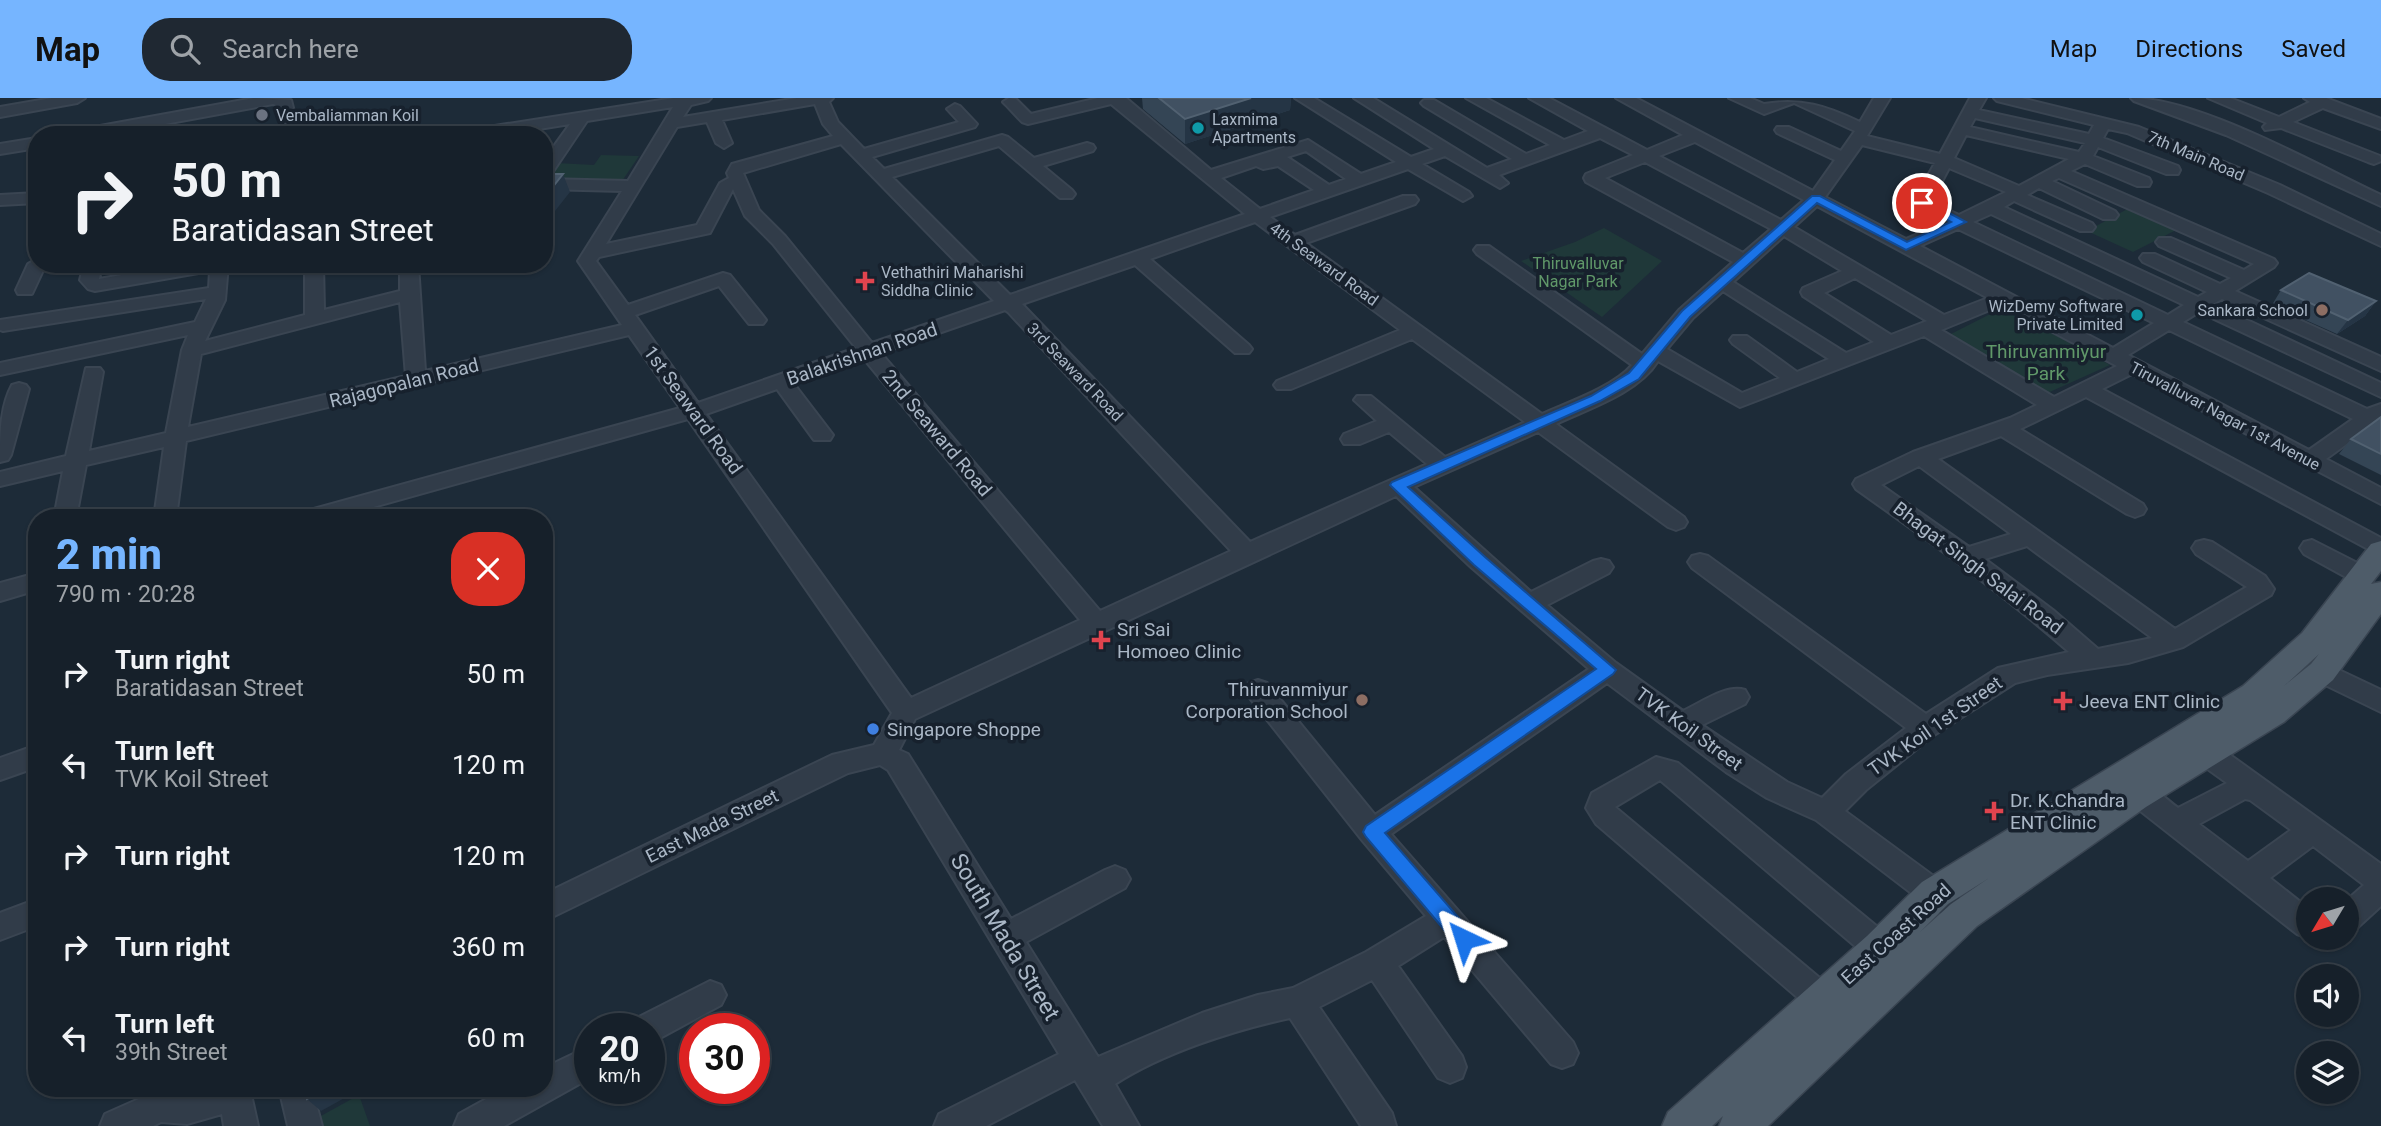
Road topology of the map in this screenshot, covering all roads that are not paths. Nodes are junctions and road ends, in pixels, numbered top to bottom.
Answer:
1 (77, 98) edge
2 (822, 98) edge
3 (1115, 98) edge
4 (1303, 98) edge
5 (1362, 98) edge
6 (1474, 98) edge
7 (1537, 98) edge
8 (1624, 98) edge
9 (1737, 98) edge
10 (1794, 98) edge
11 (1882, 98) edge
12 (2002, 98) edge
13 (2139, 98) edge
14 (2216, 98) edge
15 (274, 99) edge
16 (257, 100) edge
17 (694, 100) edge
18 (2318, 100) edge
19 (1436, 101) edge
20 (1011, 102) dead end
21 (51, 103) junction
22 (198, 105) edge
23 (1975, 105) edge
24 (955, 109) dead end
25 (2381, 109) edge
26 (0, 111) edge
27 (2359, 115) junction
28 (583, 116) junction
29 (1392, 116) junction
30 (174, 117) junction
31 (713, 117) junction
32 (674, 122) junction
33 (2104, 122) junction
34 (2281, 123) junction
35 (2381, 124) edge
36 (43, 126) edge
37 (126, 126) edge
38 (174, 126) edge
39 (290, 126) edge
40 (523, 126) edge
41 (1354, 129) junction
42 (1963, 130) junction
43 (1783, 131) dead end
44 (1600, 132) junction
45 (1861, 134) junction
46 (1696, 135) junction
47 (844, 138) junction
48 (2248, 138) junction
49 (2095, 140) junction
50 (724, 143) dead end
51 (28, 144) edge
52 (1562, 145) junction
53 (1087, 148) dead end
54 (0, 149) edge
55 (1447, 150) junction
56 (863, 154) junction
57 (1645, 156) junction
58 (2084, 158) junction
59 (2377, 158) edge
60 (553, 159) edge
61 (1524, 159) junction
62 (1845, 159) junction
63 (1945, 160) junction
64 (1409, 163) junction
65 (1032, 164) junction
66 (2172, 170) dead end
67 (2059, 172) junction
68 (883, 174) junction
69 (2325, 175) junction
70 (1211, 177) junction
71 (1359, 181) junction
72 (2040, 182) junction
73 (2143, 182) dead end
74 (728, 183) dead end
75 (553, 184) edge
76 (633, 186) junction
77 (2274, 189) junction
78 (1328, 192) junction
79 (2017, 193) junction
80 (1066, 194) dead end
81 (1463, 197) dead end
82 (1816, 198) junction
83 (28, 199) edge
84 (1409, 200) dead end
85 (2381, 201) edge
86 (2, 203) edge
87 (1991, 207) junction
88 (2109, 215) dead end
89 (1259, 217) junction
90 (1960, 222) junction
91 (2086, 227) dead end
92 (1784, 229) junction
93 (1294, 241) junction
94 (2381, 241) edge
95 (2165, 242) dead end
96 (1906, 246) junction
97 (1483, 250) dead end
98 (590, 253) junction
99 (2148, 258) dead end
100 (1139, 259) junction
101 (1746, 262) junction
102 (1856, 271) junction
103 (32, 273) edge
104 (91, 273) edge
105 (165, 273) edge
106 (218, 273) edge
107 (314, 273) edge
108 (410, 273) edge
109 (2245, 277) junction
110 (1721, 282) junction
111 (2221, 291) junction
112 (218, 292) junction
113 (409, 294) junction
114 (2004, 298) junction
115 (1008, 304) junction
116 (2199, 304) junction
117 (315, 319) junction
118 (756, 320) dead end
119 (628, 321) junction
120 (2169, 323) junction
121 (1935, 326) junction
122 (199, 327) junction
123 (2, 328) edge
124 (1414, 331) junction
125 (1740, 340) dead end
126 (1891, 343) junction
127 (1242, 349) dead end
128 (192, 350) junction
129 (869, 352) junction
130 (1649, 357) junction
131 (1846, 361) junction
132 (2122, 362) junction
133 (2381, 365) edge
134 (0, 369) edge
135 (93, 372) dead end
136 (416, 380) junction
137 (1796, 380) junction
138 (782, 382) junction
139 (1284, 384) dead end
140 (19, 389) dead end
141 (2086, 389) junction
142 (2381, 391) edge
143 (1364, 400) dead end
144 (2054, 406) junction
145 (695, 411) junction
146 (2374, 413) edge
147 (1392, 423) junction
148 (1542, 423) junction
149 (2003, 428) junction
150 (822, 435) dead end
151 (176, 439) junction
152 (1352, 439) dead end
153 (0, 456) edge
154 (1921, 457) junction
155 (2309, 460) junction
156 (77, 461) junction
157 (1443, 466) junction
158 (0, 479) edge
159 (1398, 485) junction
160 (2381, 497) edge
161 (67, 509) edge
162 (166, 509) edge
163 (340, 509) edge
164 (2135, 509) dead end
165 (1676, 522) dead end
166 (2032, 536) junction
167 (2204, 548) dead end
168 (2312, 548) dead end
169 (1247, 553) junction
170 (1966, 556) junction
171 (1700, 562) dead end
172 (1601, 566) dead end
173 (2376, 567) edge
174 (28, 584) edge
175 (0, 592) edge
176 (1529, 604) junction
177 (1096, 623) junction
178 (2174, 641) junction
179 (2092, 658) junction
180 (1607, 670) junction
181 (2322, 672) junction
182 (1258, 690) dead end
183 (1736, 697) dead end
184 (2381, 702) edge
185 (906, 712) junction
186 (1681, 724) junction
187 (1925, 728) junction
188 (2205, 752) junction
189 (883, 754) junction
190 (28, 759) edge
191 (0, 769) edge
192 (2255, 789) junction
193 (2139, 794) junction
194 (1826, 813) junction
195 (2176, 822) junction
196 (2313, 830) junction
197 (1372, 832) junction
198 (1115, 878) dead end
199 (2248, 878) junction
200 (1936, 894) junction
201 (553, 904) edge
202 (2359, 907) edge
203 (1964, 915) junction
204 (28, 916) edge
205 (2296, 916) edge
206 (1447, 919) junction
207 (0, 927) edge
208 (1006, 937) junction
209 (1880, 948) junction
210 (1377, 962) junction
211 (710, 995) dead end
212 (1823, 1000) junction
213 (1297, 1002) junction
214 (665, 1020) edge
215 (1562, 1054) dead end
216 (1450, 1067) dead end
217 (1086, 1069) junction
218 (574, 1070) edge
219 (553, 1081) edge
220 (166, 1097) edge
221 (222, 1097) edge
222 (238, 1097) edge
223 (297, 1097) edge
224 (523, 1097) edge
225 (1380, 1125) edge
226 (117, 1126) edge
227 (241, 1126) edge
228 (305, 1126) edge
229 (471, 1126) edge
230 (951, 1126) edge
231 (1122, 1126) edge
232 (1682, 1126) edge
233 (1739, 1126) edge

1 - 21 street
2 - 31 street
2 - 47 street, 3rd Seaward Road
3 - 20 street
3 - 70 street, 4th Seaward Road
4 - 41 street
5 - 29 street
6 - 52 street
7 - 44 street
8 - 46 street, Tiruvalluvar Nagar 1st Avenue
9 - 10 street
10 - 45 street
11 - 45 street
12 - 33 street, 7th Main Road
13 - 48 street
14 - 34 street
15 - 16 street
15 - 39 street
16 - 22 street
17 - 28 street
17 - 32 street
18 - 27 street
18 - 34 street
19 - 29 street
19 - 61 street
21 - 26 street
21 - 36 street
22 - 30 street
23 - 42 street
23 - 49 street
24 - 56 street
25 - 27 street
27 - 35 street
28 - 40 street
28 - 60 street
29 - 41 street
29 - 55 street
30 - 37 street
30 - 38 street
31 - 32 street
31 - 50 street
32 - 76 street
33 - 49 street
33 - 77 street, 7th Main Road
34 - 48 street
34 - 59 street
41 - 64 street
42 - 58 street
42 - 63 street
43 - 62 street
44 - 52 street
44 - 57 street
45 - 62 street
45 - 63 street
46 - 57 street
46 - 82 street, Tiruvalluvar Nagar 1st Avenue
47 - 56 street, 3rd Seaward Road
47 - 129 street, 2nd Seaward Road
48 - 69 street
49 - 58 street
49 - 66 street
51 - 54 street
52 - 61 street
53 - 65 street
55 - 61 street
55 - 64 street, Balakrishnan Road
56 - 68 street, 3rd Seaward Road
57 - 92 street
57 - 101 street
58 - 67 street
58 - 73 street
59 - 69 street
62 - 82 street
63 - 79 street
63 - 90 street
64 - 71 street, Balakrishnan Road
64 - 81 street
65 - 68 street
65 - 80 street
67 - 72 street
67 - 109 street
68 - 115 street, 3rd Seaward Road
69 - 77 street
69 - 85 street
70 - 71 street
70 - 78 street
70 - 89 street, 4th Seaward Road
71 - 78 street, Balakrishnan Road
72 - 79 street
72 - 88 street
74 - 98 street
75 - 76 street
76 - 98 street
77 - 94 street, 7th Main Road
78 - 89 street, Balakrishnan Road
79 - 87 street
79 - 91 street
82 - 92 street
82 - 96 street, Tiruvalluvar Nagar 1st Avenue
83 - 86 street
84 - 93 street
87 - 90 street
87 - 116 street
89 - 93 street, 4th Seaward Road
89 - 100 street, Balakrishnan Road
90 - 96 street
90 - 120 street
92 - 101 street
92 - 102 street
93 - 124 street, 4th Seaward Road
95 - 109 street
96 - 114 street, Tiruvalluvar Nagar 1st Avenue
97 - 130 street
98 - 119 street, 1st Seaward Road
99 - 111 street
100 - 115 street, Balakrishnan Road
100 - 127 street
101 - 110 street
102 - 121 street
102 - 126 street
103 - 123 street
104 - 105 street
106 - 112 street
107 - 117 street
108 - 113 street
109 - 111 street
110 - 130 street
110 - 131 street
111 - 116 street
111 - 133 street
112 - 122 street
112 - 123 street
113 - 117 street
113 - 136 street
114 - 121 street
114 - 132 street, Tiruvalluvar Nagar 1st Avenue
115 - 129 street, Balakrishnan Road
115 - 169 street, 3rd Seaward Road
116 - 120 street
116 - 142 street
117 - 128 street
118 - 119 street, Rajagopalan Road
119 - 136 street, Rajagopalan Road
119 - 145 street, 1st Seaward Road
120 - 132 street
120 - 146 street
121 - 126 street
121 - 144 street
122 - 128 street
122 - 134 street
124 - 139 street
124 - 148 street, 4th Seaward Road
125 - 137 street
126 - 131 street
128 - 151 street
129 - 138 street, Balakrishnan Road
129 - 177 street, 2nd Seaward Road
130 - 137 street
130 - 148 street
131 - 137 street
132 - 141 street
132 - 155 street, Tiruvalluvar Nagar 1st Avenue
135 - 156 street
136 - 151 street, Rajagopalan Road
138 - 145 street, Balakrishnan Road
138 - 150 street
140 - 153 street
141 - 144 street
141 - 173 street
143 - 147 street
144 - 149 street
145 - 163 street, Balakrishnan Road
145 - 185 street, 1st Seaward Road
146 - 155 street
147 - 152 street
147 - 157 street
148 - 157 street
148 - 165 street, 4th Seaward Road
149 - 154 street
149 - 164 street
151 - 156 street, Rajagopalan Road
151 - 162 street
154 - 166 street
154 - 170 street, Bhagat Singh Salai Road
155 - 160 street, Tiruvalluvar Nagar 1st Avenue
156 - 158 street, Rajagopalan Road
156 - 161 street
157 - 159 street
159 - 169 street
159 - 176 street, TVK Koil Street
166 - 170 street
166 - 178 street
167 - 178 street, TVK Koil 1st Street
168 - 173 street
169 - 177 street
170 - 179 street, Bhagat Singh Salai Road
171 - 187 street
172 - 176 street
173 - 181 main road, East Coast Road
173 - 200 main road, East Coast Road
174 - 175 street
176 - 180 street, TVK Koil Street
177 - 185 street
178 - 179 street, TVK Koil 1st Street
179 - 187 street, TVK Koil 1st Street
180 - 186 street, TVK Koil Street
180 - 197 street
181 - 184 street
181 - 188 main road, East Coast Road
182 - 197 street
183 - 186 street
185 - 189 street
186 - 194 street, TVK Koil Street
187 - 194 street, TVK Koil 1st Street
188 - 192 street
188 - 193 main road, East Coast Road
189 - 201 street, East Mada Street
189 - 208 street, South Mada Street
190 - 191 street
192 - 195 street
192 - 196 street
193 - 195 street
193 - 203 main road, East Coast Road
194 - 200 street, TVK Koil Street
195 - 199 street
196 - 199 street
196 - 202 street
197 - 206 street
198 - 208 street
199 - 205 street
200 - 203 street, TVK Koil Street
200 - 209 main road, East Coast Road
203 - 233 main road, East Coast Road
204 - 207 street
206 - 210 street
206 - 215 street
208 - 217 street, South Mada Street
209 - 212 main road, East Coast Road
209 - 212 street
210 - 213 street
210 - 216 street
211 - 214 street
212 - 232 main road, East Coast Road
213 - 217 street
213 - 225 street
217 - 230 street
217 - 231 street, South Mada Street
218 - 219 street
220 - 221 street
220 - 226 street
222 - 227 street
223 - 228 street
224 - 229 street

